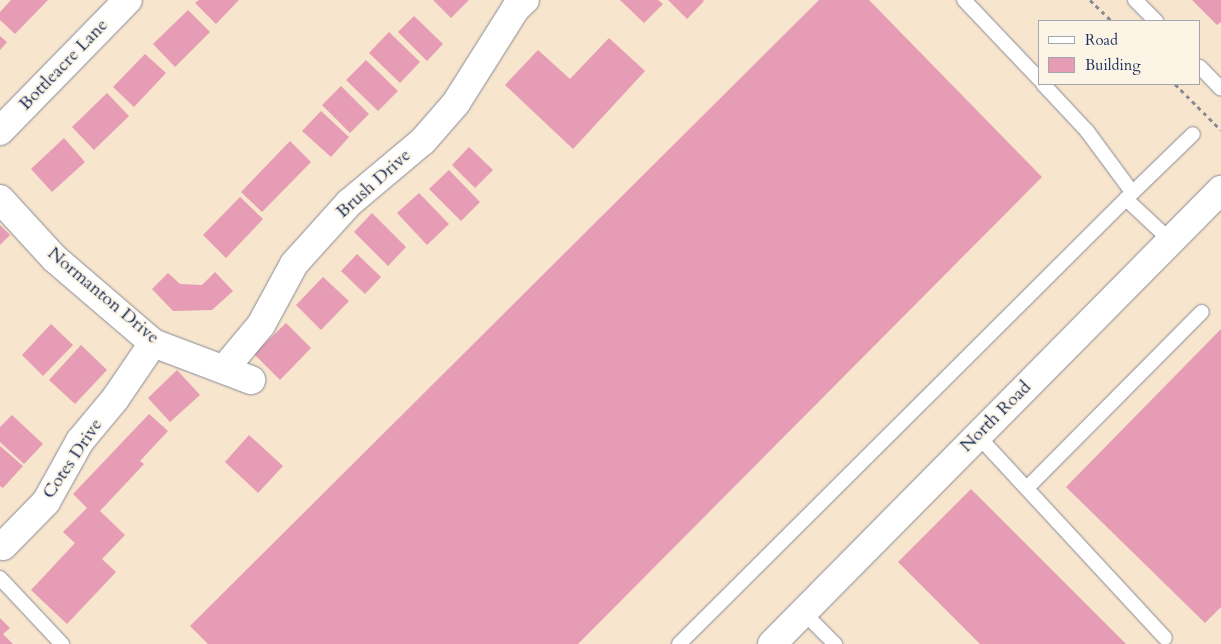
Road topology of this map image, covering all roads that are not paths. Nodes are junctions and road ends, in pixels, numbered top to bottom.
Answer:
1 (128, 0) edge
2 (525, 0) edge
3 (964, 0) edge
4 (1135, 0) edge
5 (1155, 20) edge
6 (1201, 68) edge
7 (1038, 78) edge
8 (1044, 85) edge
9 (1221, 89) edge
10 (0, 131) edge
11 (1193, 134) dead end
12 (1221, 190) edge
13 (1129, 196) junction
14 (0, 199) edge
15 (1171, 241) junction
16 (1202, 312) dead end
17 (153, 343) junction
18 (225, 368) junction
19 (251, 380) dead end
20 (978, 436) junction
21 (1027, 488) junction
22 (2, 548) edge
23 (0, 578) edge
24 (804, 613) junction
25 (1165, 638) dead end
26 (684, 642) edge
27 (62, 644) edge
28 (772, 644) edge
29 (835, 644) edge

1 - 10 street, Bottleacre Lane
2 - 18 street, Brush Drive
3 - 7 lane
4 - 5 lane
6 - 9 lane
8 - 13 lane
11 - 13 lane
12 - 15 street, North Road
13 - 15 lane
13 - 26 lane
14 - 17 street, Normanton Drive
15 - 20 street, North Road
16 - 21 lane
17 - 18 street, Normanton Drive
17 - 22 street, Cotes Drive
18 - 19 street, Normanton Drive
20 - 21 lane
20 - 24 street, North Road
21 - 25 lane
23 - 27 lane
24 - 28 street, North Road
24 - 29 lane

